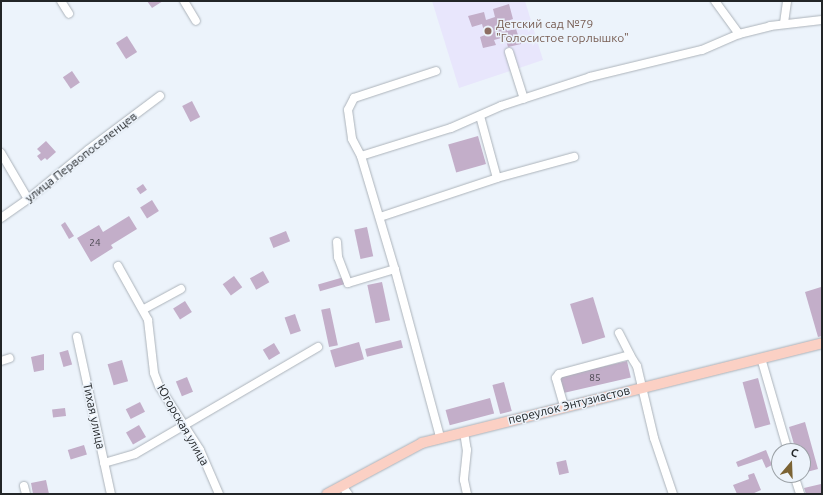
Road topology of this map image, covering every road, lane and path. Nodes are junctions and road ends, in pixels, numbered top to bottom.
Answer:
1 (61, 1) edge
2 (184, 1) edge
3 (715, 1) edge
4 (787, 1) edge
5 (69, 14) dead end
6 (822, 20) edge
7 (196, 21) dead end
8 (784, 24) junction
9 (739, 34) junction
10 (509, 52) dead end
11 (436, 71) dead end
12 (160, 96) dead end
13 (524, 99) junction
14 (480, 116) junction
15 (1, 153) edge
16 (361, 156) junction
17 (574, 157) dead end
18 (497, 178) junction
19 (28, 199) junction
20 (380, 217) junction
21 (1, 218) edge
22 (337, 242) dead end
23 (118, 266) dead end
24 (395, 269) junction
25 (181, 289) dead end
26 (144, 310) junction
27 (619, 333) dead end
28 (78, 337) dead end
29 (822, 343) edge
30 (318, 347) dead end
31 (630, 355) junction
32 (10, 358) dead end
33 (761, 358) junction
34 (1, 361) edge
35 (642, 386) junction
36 (564, 406) junction
37 (185, 425) junction
38 (464, 432) junction
39 (440, 437) junction
40 (786, 443) edge
41 (104, 463) junction
42 (797, 483) edge
43 (345, 490) edge
44 (111, 494) edge
45 (219, 494) edge
46 (327, 494) edge
47 (467, 494) edge
48 (673, 494) edge
49 (800, 494) edge

1 - 5 street
2 - 7 street
3 - 9 street
4 - 8 street
6 - 8 street
8 - 9 street
9 - 13 street
10 - 13 street
11 - 16 street
12 - 19 street, улица Первопоселенцев
13 - 14 street
14 - 16 street
14 - 18 street
15 - 19 street
16 - 20 street
17 - 18 street
18 - 20 street
19 - 21 street, улица Первопоселенцев
20 - 24 street
22 - 24 street
23 - 26 street, Югорская улица
24 - 39 street
25 - 26 street
26 - 37 street, Югорская улица
27 - 31 street
28 - 41 street, Тихая улица
29 - 33 main road, переулок Энтузиастов
30 - 37 street
31 - 35 street
31 - 36 street
32 - 34 street
33 - 35 main road, переулок Энтузиастов
33 - 40 street
35 - 36 main road, переулок Энтузиастов
35 - 48 street
36 - 38 main road, переулок Энтузиастов
37 - 41 street
37 - 45 street, Югорская улица
38 - 39 main road, переулок Энтузиастов
38 - 47 street
39 - 43 main road, переулок Энтузиастов
41 - 44 street, Тихая улица
42 - 49 street
43 - 46 main road, переулок Энтузиастов

